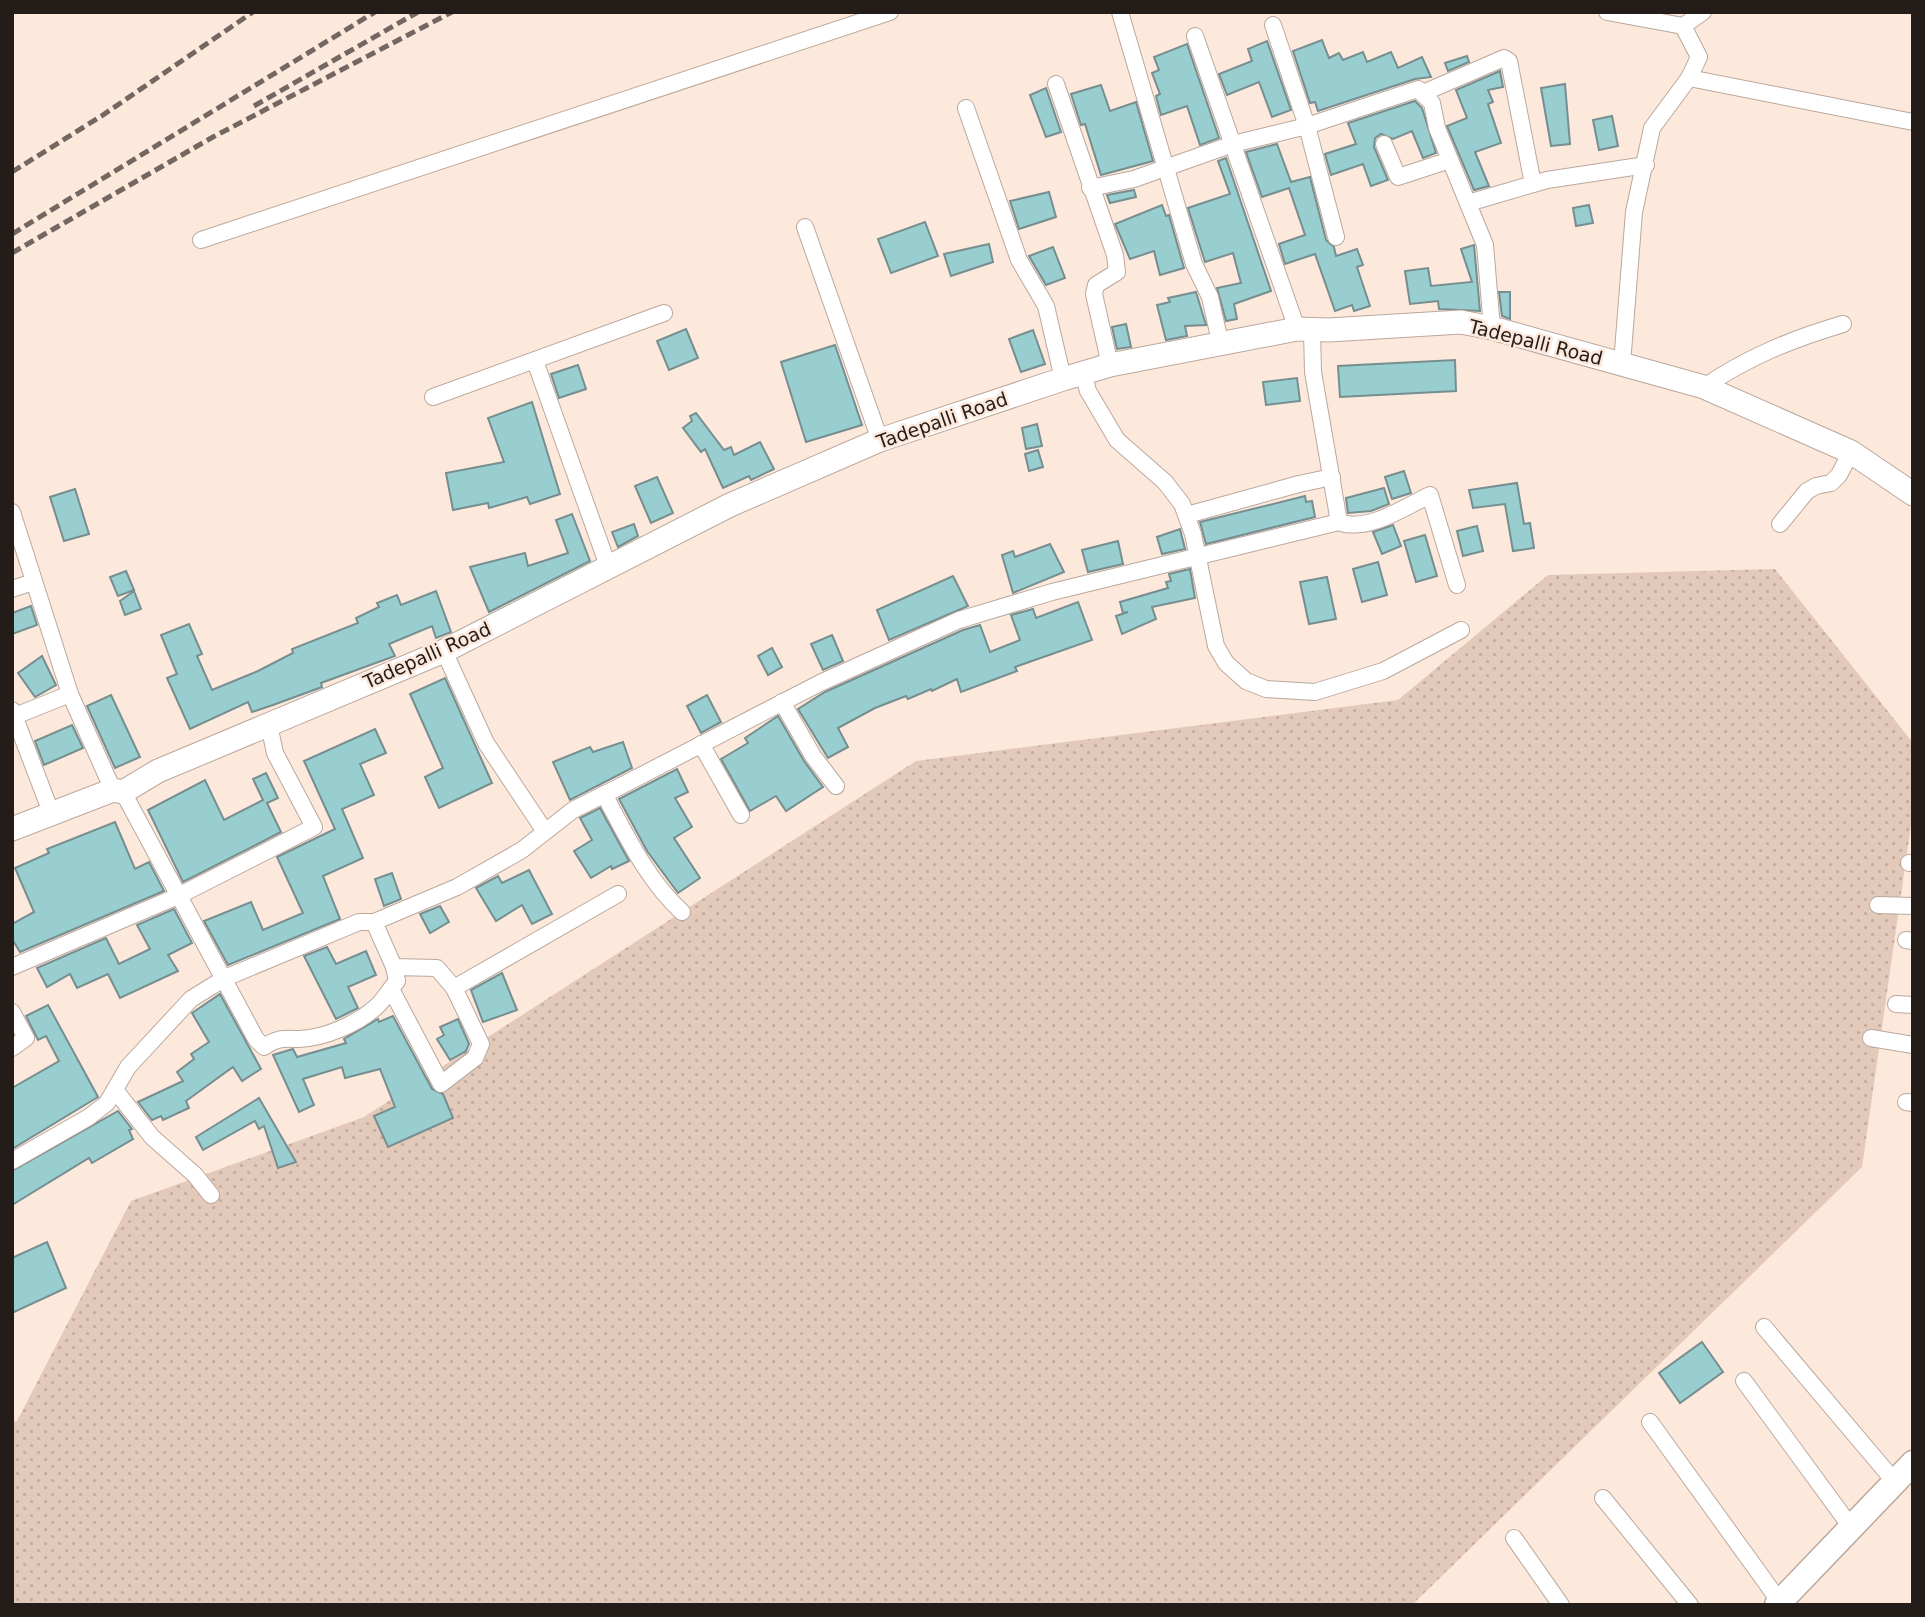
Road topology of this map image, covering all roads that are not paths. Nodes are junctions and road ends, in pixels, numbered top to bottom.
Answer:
1 (890, 12) edge
2 (1120, 12) edge
3 (1607, 12) edge
4 (1703, 12) edge
5 (1273, 25) dead end
6 (1683, 26) junction
7 (1195, 36) dead end
8 (1689, 78) junction
9 (1056, 84) dead end
10 (1423, 93) junction
11 (966, 108) dead end
12 (1913, 122) edge
13 (1307, 126) junction
14 (1233, 144) junction
15 (1384, 144) dead end
16 (1450, 160) junction
17 (1646, 165) junction
18 (1164, 167) junction
19 (1533, 184) junction
20 (1090, 188) junction
21 (1468, 203) junction
22 (805, 227) dead end
23 (1336, 237) dead end
24 (201, 240) dead end
25 (664, 313) dead end
26 (1843, 324) dead end
27 (1492, 328) junction
28 (1304, 330) junction
29 (1221, 346) junction
30 (535, 361) junction
31 (1622, 364) junction
32 (1110, 365) junction
33 (1073, 376) junction
34 (1704, 387) junction
35 (433, 397) dead end
36 (880, 440) junction
37 (1850, 453) junction
38 (1332, 477) junction
39 (1913, 494) edge
40 (12, 512) edge
41 (1186, 515) junction
42 (1339, 522) junction
43 (1780, 524) dead end
44 (1198, 556) junction
45 (608, 566) junction
46 (33, 582) junction
47 (1457, 585) dead end
48 (12, 589) edge
49 (1461, 630) dead end
50 (444, 651) junction
51 (70, 694) junction
52 (782, 702) junction
53 (13, 713) edge
54 (269, 725) junction
55 (701, 744) junction
56 (836, 786) dead end
57 (118, 791) junction
58 (604, 794) junction
59 (52, 815) junction
60 (741, 815) dead end
61 (12, 829) edge
62 (544, 830) junction
63 (618, 894) dead end
64 (178, 896) junction
65 (1878, 905) dead end
66 (1913, 906) edge
67 (682, 912) dead end
68 (374, 922) junction
69 (12, 967) edge
70 (394, 967) junction
71 (225, 978) junction
72 (454, 988) junction
73 (391, 989) junction
74 (1896, 1004) dead end
75 (1913, 1005) edge
76 (12, 1012) edge
77 (1871, 1038) dead end
78 (1913, 1045) edge
79 (12, 1048) edge
80 (115, 1090) junction
81 (12, 1161) edge
82 (211, 1195) dead end
83 (1764, 1327) dead end
84 (1744, 1381) dead end
85 (1650, 1422) dead end
86 (1913, 1463) edge
87 (1895, 1482) junction
88 (1603, 1498) dead end
89 (1851, 1527) junction
90 (1514, 1538) dead end
91 (1778, 1603) edge
92 (1561, 1605) edge
93 (1690, 1605) edge

1 - 24 street
2 - 18 street
3 - 6 street
4 - 6 street
5 - 13 street
6 - 8 street
7 - 14 street
8 - 12 street
8 - 17 street
9 - 20 street
10 - 13 street
10 - 16 street
10 - 19 street
11 - 33 street
13 - 14 street
13 - 23 street
14 - 18 street
14 - 28 street
15 - 16 street
16 - 21 street
17 - 19 street
17 - 31 street
18 - 20 street
18 - 29 street
19 - 21 street
20 - 32 street
21 - 27 street
22 - 36 street
25 - 30 street
26 - 34 street
27 - 28 street, Tadepalli Road
27 - 31 street, Tadepalli Road
28 - 29 street, Tadepalli Road
28 - 38 street
29 - 32 street, Tadepalli Road
30 - 35 street
30 - 45 street
31 - 34 street, Tadepalli Road
32 - 33 street, Tadepalli Road
33 - 36 street, Tadepalli Road
33 - 41 street
34 - 37 street, Tadepalli Road
36 - 45 street, Tadepalli Road
37 - 39 street, Tadepalli Road
37 - 43 street
38 - 41 street
38 - 42 street
40 - 46 street
41 - 44 street
42 - 44 street
42 - 47 street
44 - 49 street
44 - 52 street
45 - 50 street, Tadepalli Road
46 - 48 street
46 - 51 street
50 - 54 street, Tadepalli Road
50 - 62 street
51 - 53 street
51 - 57 street
52 - 55 street
52 - 56 street
53 - 59 street
54 - 57 street, Tadepalli Road
54 - 64 street
55 - 58 street
55 - 60 street
57 - 59 street, Tadepalli Road
57 - 64 street
58 - 62 street
58 - 67 street
59 - 61 street, Tadepalli Road
62 - 68 street
63 - 72 street
64 - 69 street
64 - 71 street
65 - 66 street
68 - 70 street
68 - 71 street
70 - 72 street
70 - 73 street
71 - 73 street
71 - 80 street
72 - 73 street
74 - 75 street
76 - 79 street
77 - 78 street
80 - 81 street
80 - 82 street
83 - 87 street
84 - 89 street
85 - 91 street
86 - 87 main road
87 - 89 main road
88 - 93 street
89 - 91 main road
90 - 92 street

